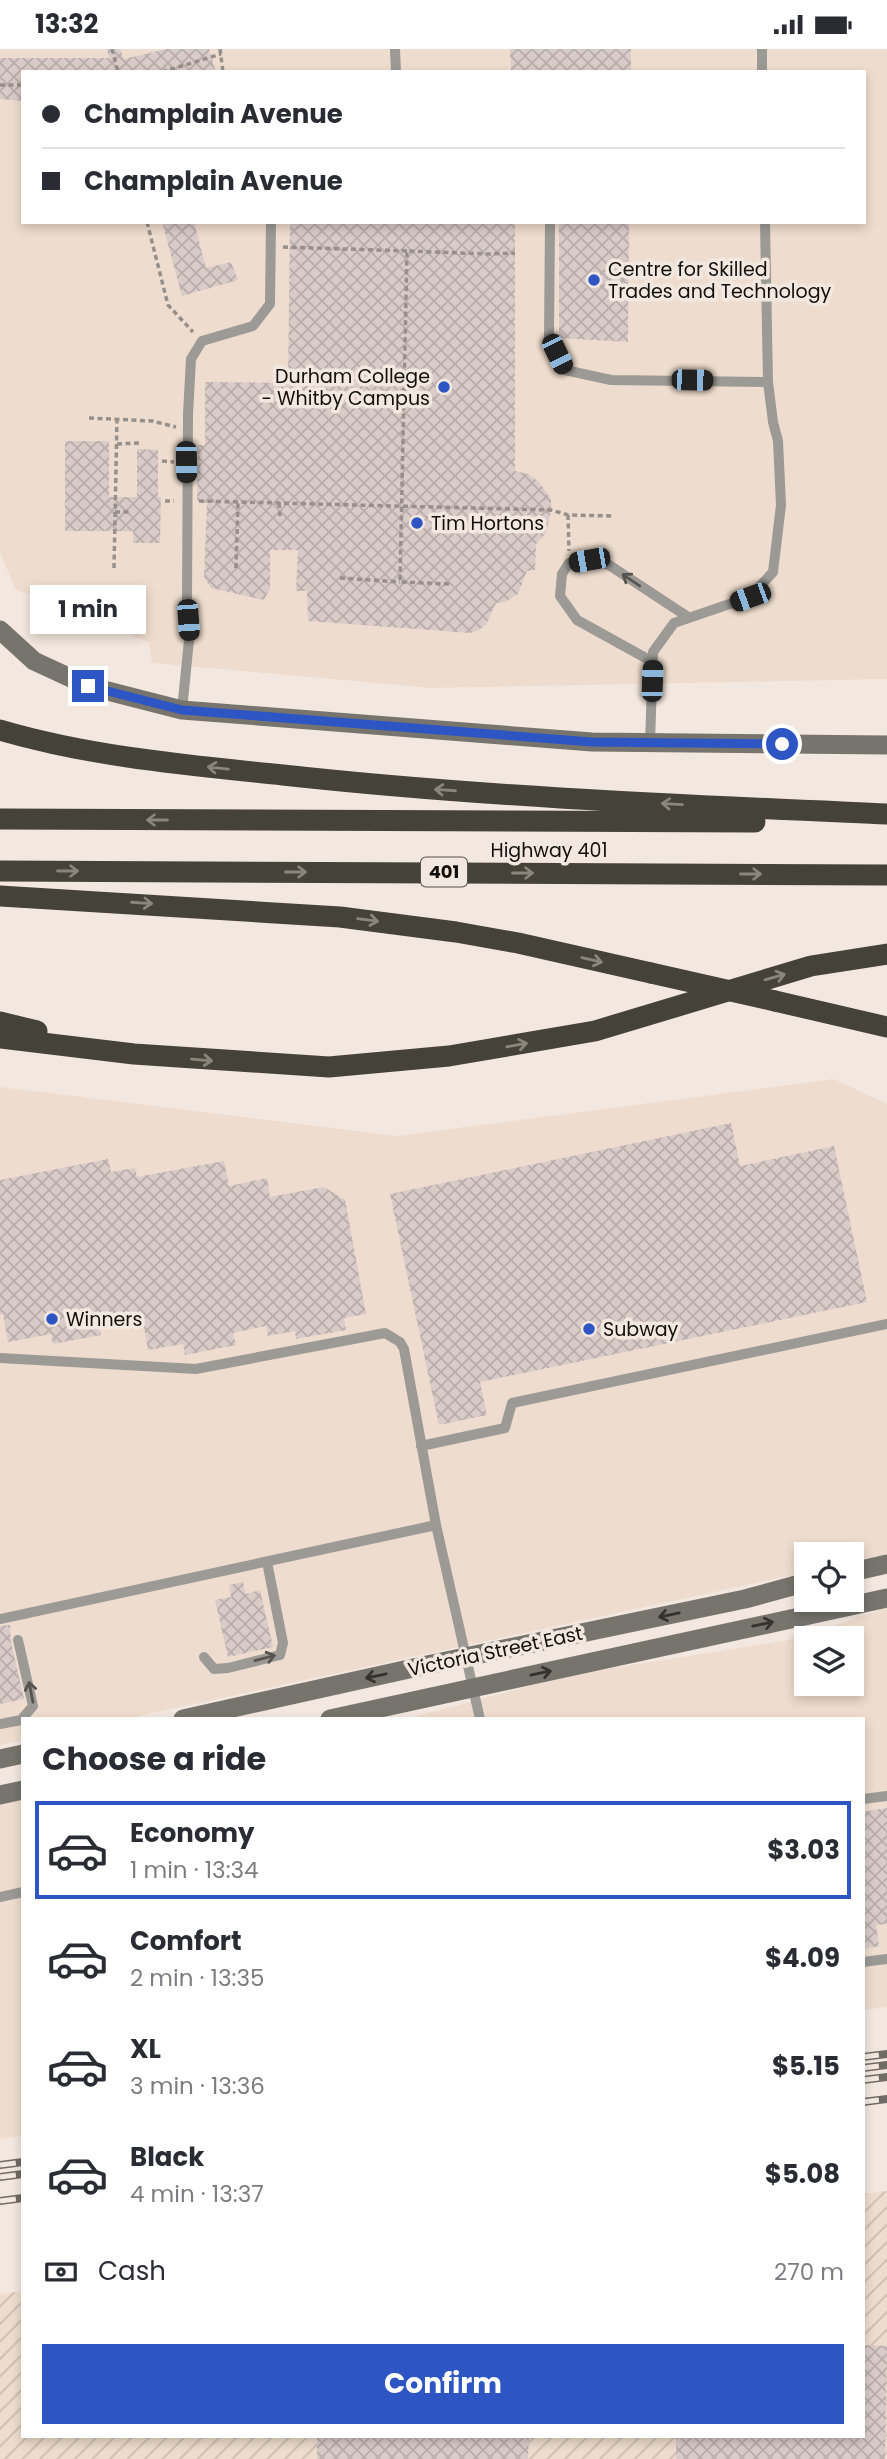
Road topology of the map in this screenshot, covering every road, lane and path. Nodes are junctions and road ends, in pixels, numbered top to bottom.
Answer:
1 (112, 49) edge
2 (395, 49) edge
3 (762, 49) edge
4 (221, 52) edge
5 (117, 70) edge
6 (168, 70) edge
7 (223, 70) edge
8 (396, 70) edge
9 (762, 70) edge
10 (0, 85) edge
11 (21, 85) edge
12 (148, 224) edge
13 (271, 224) edge
14 (550, 224) edge
15 (765, 224) edge
16 (290, 248) dead end
17 (407, 251) junction
18 (515, 253) dead end
19 (202, 341) junction
20 (768, 382) junction
21 (89, 418) dead end
22 (117, 419) junction
23 (187, 430) junction
24 (139, 443) dead end
25 (117, 444) junction
26 (197, 501) dead end
27 (238, 503) junction
28 (279, 503) junction
29 (402, 505) junction
30 (115, 512) junction
31 (132, 512) dead end
32 (568, 515) junction
33 (280, 516) dead end
34 (613, 516) dead end
35 (569, 563) junction
36 (114, 568) dead end
37 (236, 568) dead end
38 (341, 578) dead end
39 (400, 582) junction
40 (449, 584) dead end
41 (688, 617) junction
42 (0, 630) edge
43 (653, 661) junction
44 (182, 710) junction
45 (0, 730) edge
46 (650, 743) junction
47 (887, 745) edge
48 (887, 814) edge
49 (0, 819) edge
50 (887, 822) edge
51 (0, 871) edge
52 (887, 875) edge
53 (0, 895) edge
54 (887, 954) edge
55 (0, 1022) edge
56 (887, 1027) edge
57 (0, 1038) edge
58 (134, 1054) junction
59 (887, 1324) edge
60 (0, 1358) edge
61 (421, 1446) junction
62 (436, 1525) junction
63 (267, 1562) junction
64 (887, 1564) edge
65 (864, 1569) edge
66 (794, 1586) edge
67 (887, 1598) edge
68 (0, 1619) edge
69 (18, 1640) dead end
70 (204, 1657) dead end
71 (467, 1657) junction
72 (474, 1686) junction
73 (24, 1717) edge
74 (192, 1717) edge
75 (339, 1717) edge
76 (480, 1717) edge
77 (21, 1720) edge
78 (0, 1724) edge
79 (21, 1754) edge
80 (0, 1759) edge
81 (21, 1790) edge
82 (0, 1795) edge
83 (887, 1795) edge
84 (865, 1799) edge
85 (21, 1892) edge
86 (0, 1897) edge
87 (887, 1959) edge
88 (865, 1962) edge

1 - 5 path
2 - 8 lane
3 - 9 lane
4 - 6 path
4 - 7 path
10 - 11 path
12 - 19 path
13 - 19 lane
14 - 20 lane
15 - 20 lane
16 - 17 path
17 - 18 path
17 - 29 path
19 - 23 lane
20 - 41 lane
21 - 22 path
22 - 23 path
22 - 25 path
23 - 44 lane
24 - 25 path
25 - 30 path
26 - 27 path
27 - 28 path
27 - 37 path
28 - 29 path
28 - 33 path
29 - 32 path
29 - 39 path
30 - 31 path
30 - 36 path
32 - 34 path
32 - 35 path
41 -> 35 lane
35 - 43 lane
38 - 39 path
39 - 40 path
41 - 43 lane
42 - 44 main road
43 - 46 lane
44 - 46 main road
48 -> 45 highway
46 - 47 main road
50 -> 49 highway, Highway 401
51 -> 52 highway, Highway 401 / 401
53 -> 56 highway, bridge
58 -> 54 highway
55 - 58 highway
57 - 58 highway
59 - 61 lane
60 - 61 lane
61 - 62 lane
62 - 63 lane
62 - 71 lane
63 - 68 lane
70 -> 63 lane
64 - 65 main road
66 -> 71 main road, Victoria Street East
72 -> 67 main road, Victoria Street East
73 -> 69 lane
71 - 72 lane
71 -> 74 main road, Victoria Street East
72 - 75 main road, Victoria Street East
72 - 76 lane
78 -> 77 lane
79 - 80 main road
81 - 82 main road
83 - 84 lane
85 - 86 lane
87 - 88 lane

